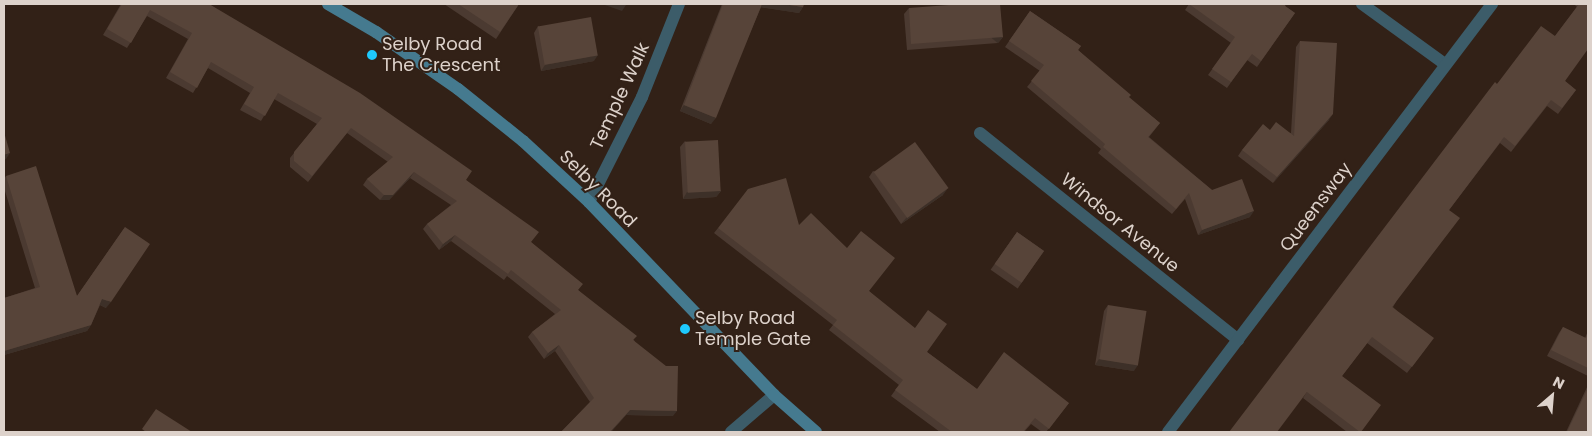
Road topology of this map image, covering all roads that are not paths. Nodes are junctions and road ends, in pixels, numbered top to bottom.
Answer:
1 (328, 4) edge
2 (679, 4) edge
3 (1362, 4) edge
4 (1492, 4) edge
5 (1445, 64) junction
6 (980, 133) dead end
7 (589, 202) junction
8 (1238, 340) junction
9 (774, 395) junction
10 (731, 432) edge
11 (816, 432) edge
12 (1168, 432) edge

1 - 7 main road, Selby Road
2 - 7 street, Temple Walk
3 - 5 street
4 - 5 street, Queensway
5 - 8 street, Queensway
6 - 8 street, Windsor Avenue
7 - 9 main road, Selby Road
8 - 12 street, Queensway
9 - 10 street
9 - 11 main road, Selby Road

